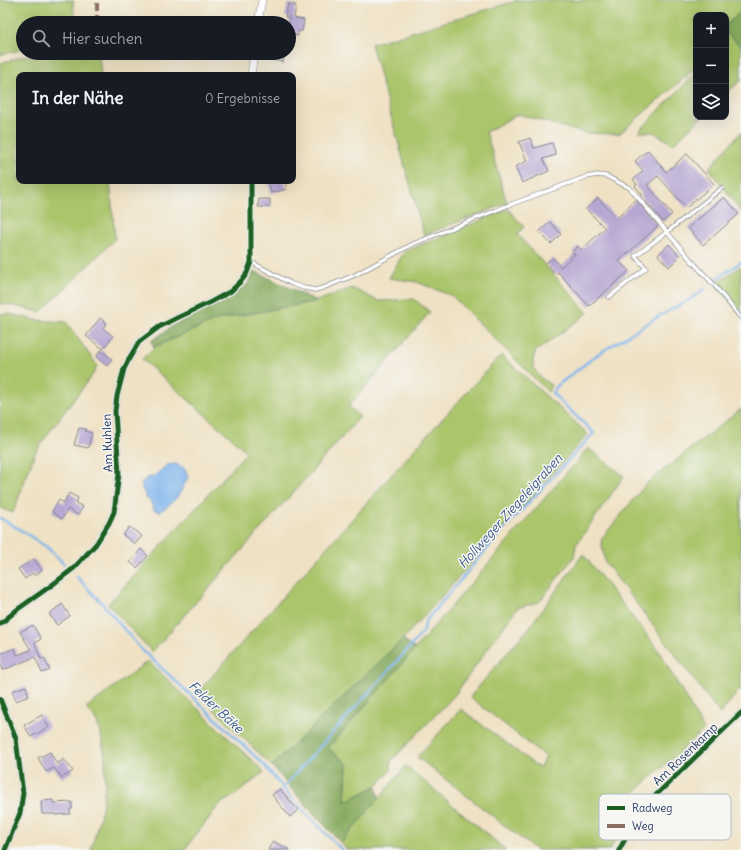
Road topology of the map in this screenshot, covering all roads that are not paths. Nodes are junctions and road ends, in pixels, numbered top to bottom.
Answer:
1 (262, 0) edge
2 (259, 16) edge
3 (253, 60) edge
4 (251, 72) edge
5 (251, 184) edge
6 (722, 188) dead end
7 (667, 232) junction
8 (251, 262) junction
9 (609, 297) dead end
10 (741, 318) edge
11 (0, 624) edge
12 (0, 699) edge
13 (741, 713) edge
14 (657, 794) edge
15 (625, 840) edge
16 (5, 850) edge
17 (619, 850) edge

1 - 2 street
3 - 4 street
5 - 8 street, Am Kuhlen
6 - 7 lane
7 - 8 lane
7 - 9 lane
7 - 10 lane
8 - 11 street, Am Kuhlen
12 - 16 street
13 - 14 street, Am Rosenkamp
15 - 17 street, Am Rosenkamp

